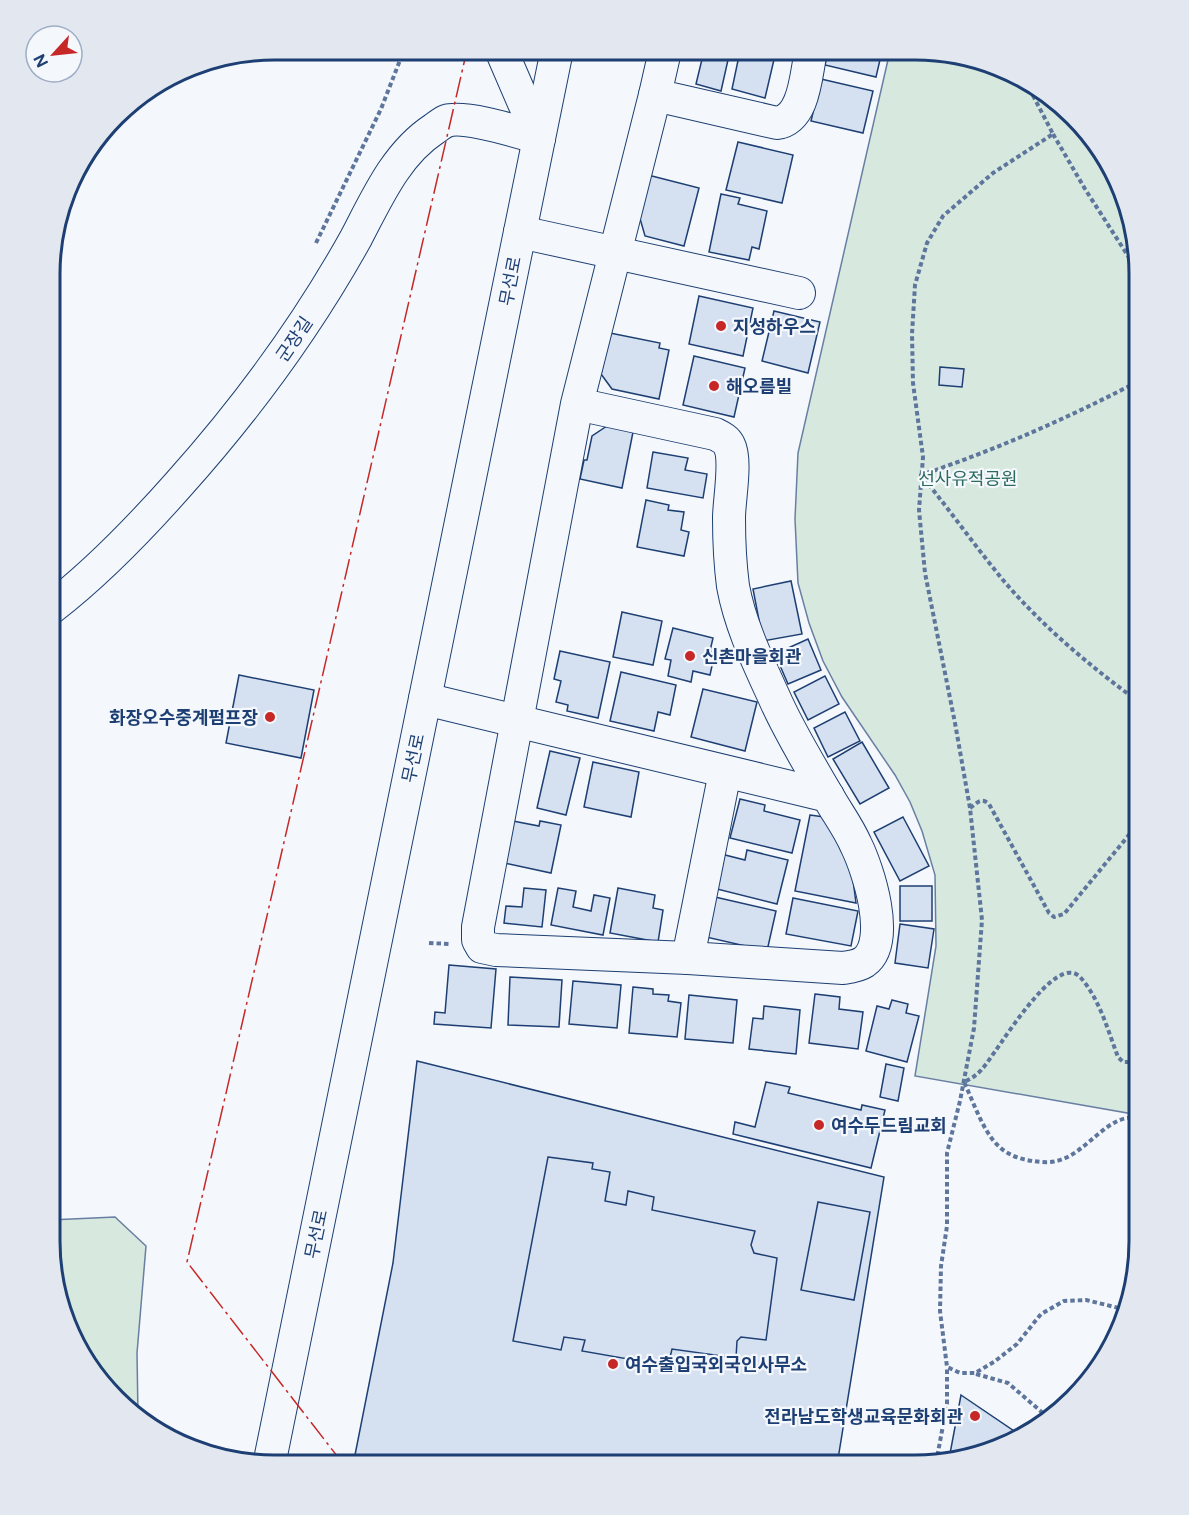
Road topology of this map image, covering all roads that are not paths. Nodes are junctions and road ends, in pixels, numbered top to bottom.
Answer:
1 (505, 60) edge
2 (555, 60) edge
3 (663, 60) edge
4 (809, 60) edge
5 (655, 95) junction
6 (539, 138) junction
7 (520, 232) junction
8 (615, 253) junction
9 (799, 293) dead end
10 (577, 405) junction
11 (60, 601) edge
12 (425, 699) junction
13 (516, 722) junction
14 (725, 772) junction
15 (828, 796) junction
16 (688, 958) junction
17 (271, 1455) edge

1 - 6 street
2 - 6 street, 무선로
3 - 5 street
4 - 5 street
5 - 8 street
6 - 7 street, 무선로
6 - 11 street, 군장길
7 - 8 street
7 - 12 street, 무선로
8 - 9 street
8 - 10 street
10 - 13 street
10 - 15 street
12 - 13 street
12 - 17 street, 무선로
13 - 14 street
13 - 16 street
14 - 15 street
14 - 16 street
15 - 16 street

